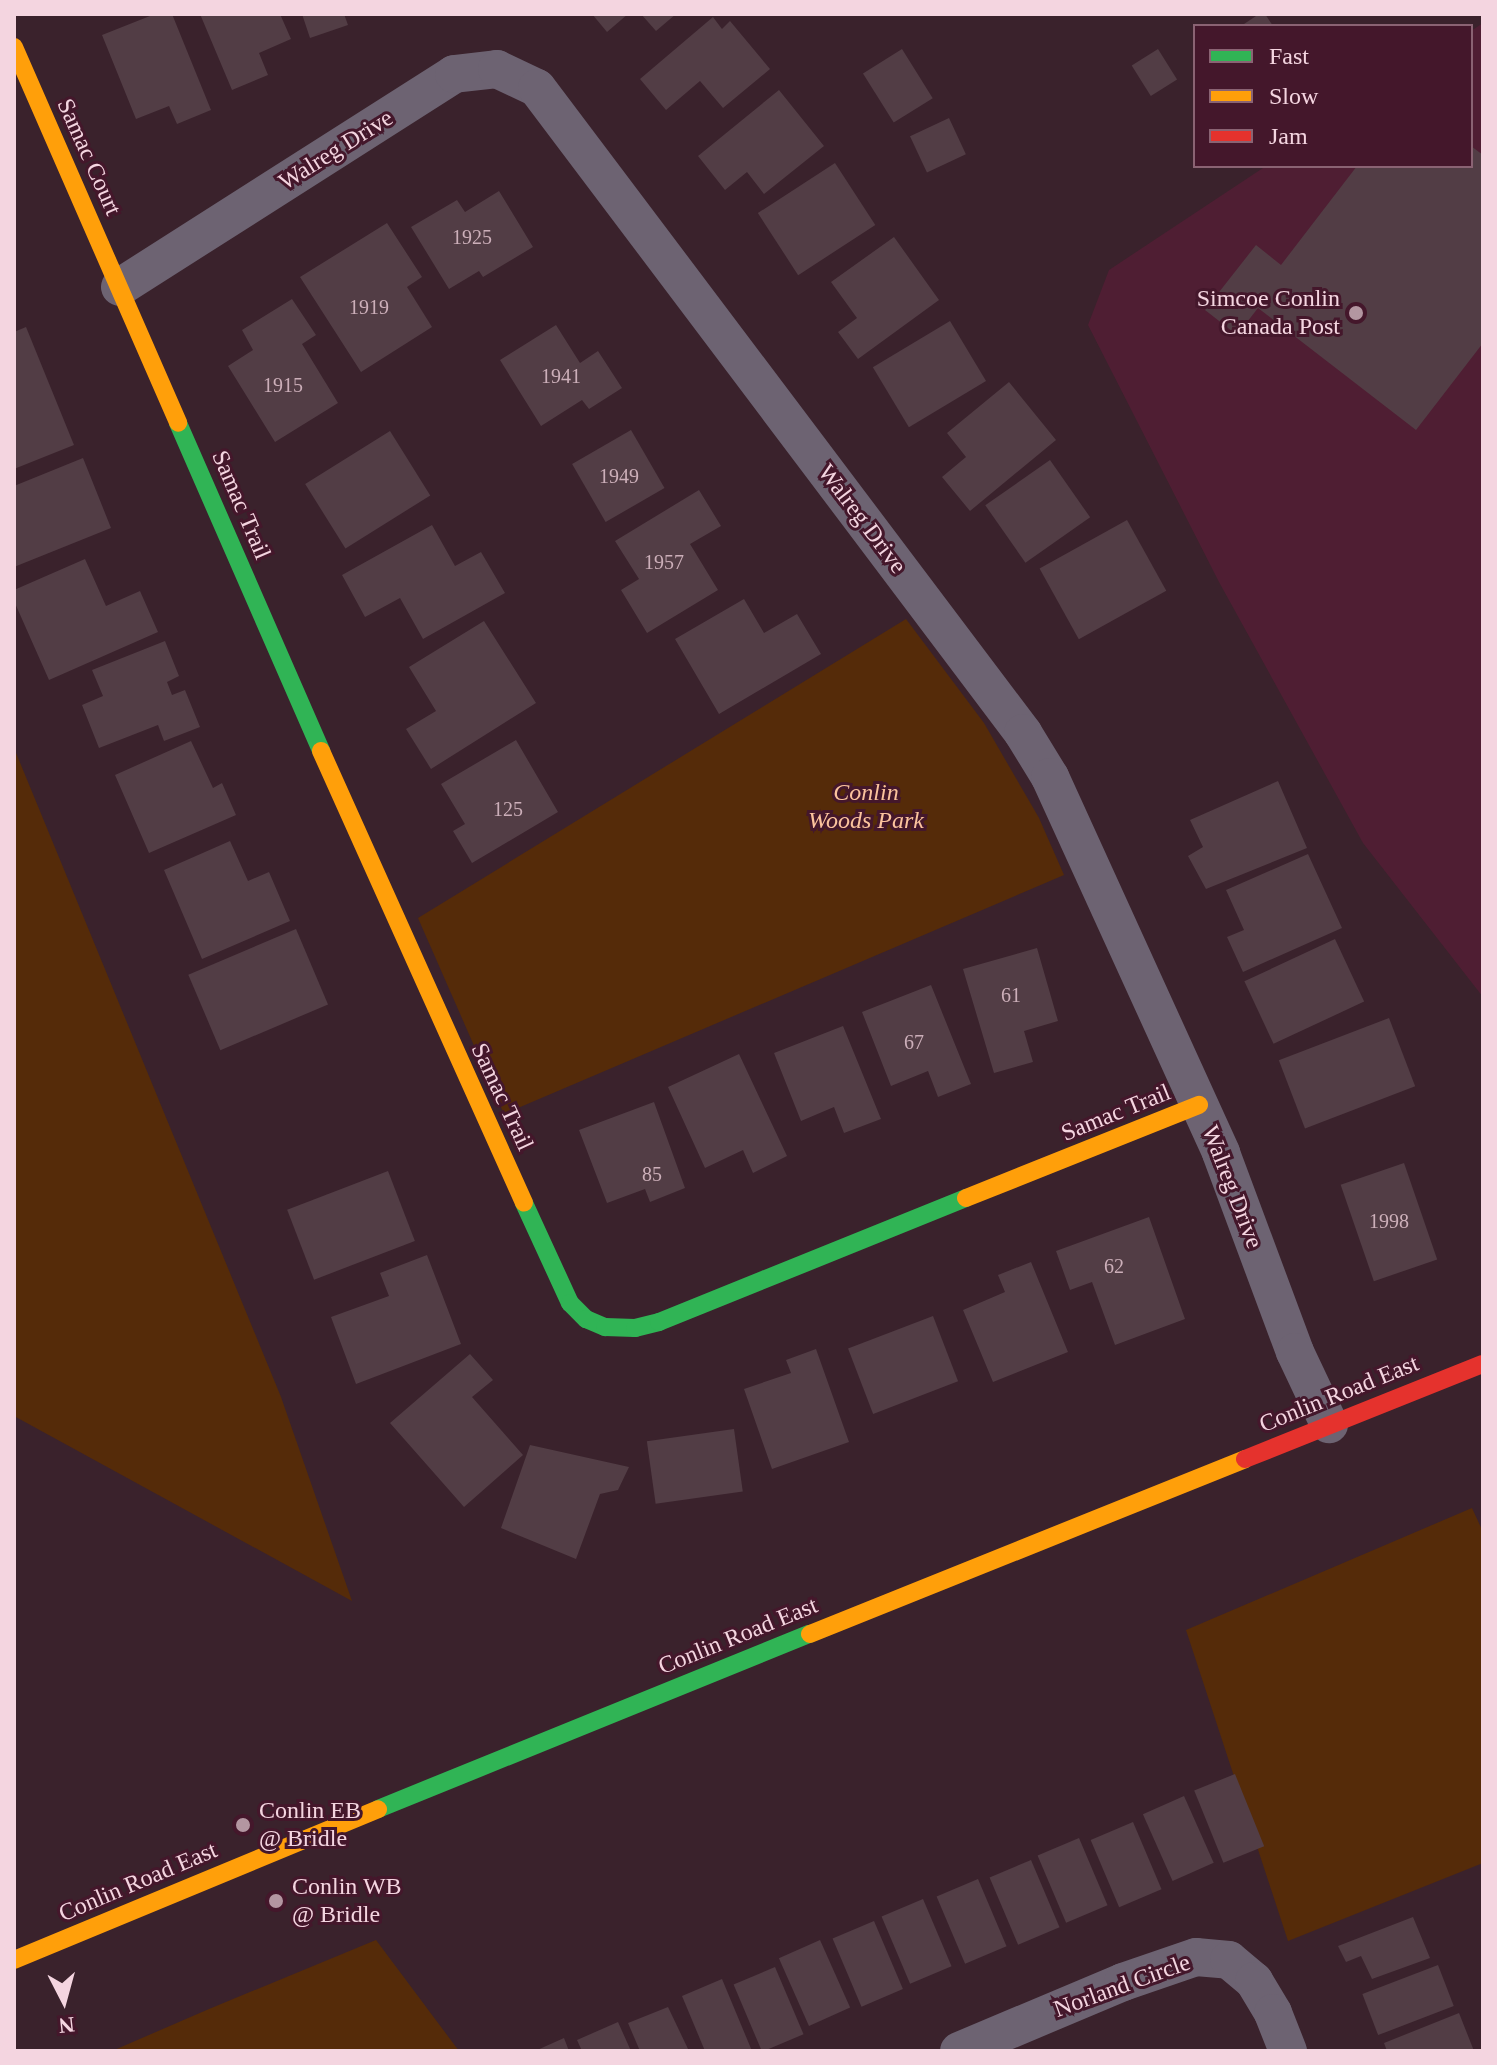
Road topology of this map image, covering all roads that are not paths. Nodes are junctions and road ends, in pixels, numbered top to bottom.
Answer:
1 (14, 47) edge
2 (120, 287) junction
3 (1199, 1105) junction
4 (1483, 1364) edge
5 (1329, 1424) junction
6 (14, 1960) edge
7 (959, 2051) edge
8 (1288, 2051) edge

1 - 2 street, Samac Court
2 - 3 street, Walreg Drive
2 - 3 street, Samac Trail
3 - 5 street, Walreg Drive
4 - 5 street, Conlin Road East
5 - 6 street, Conlin Road East
7 - 8 street, Norland Circle

